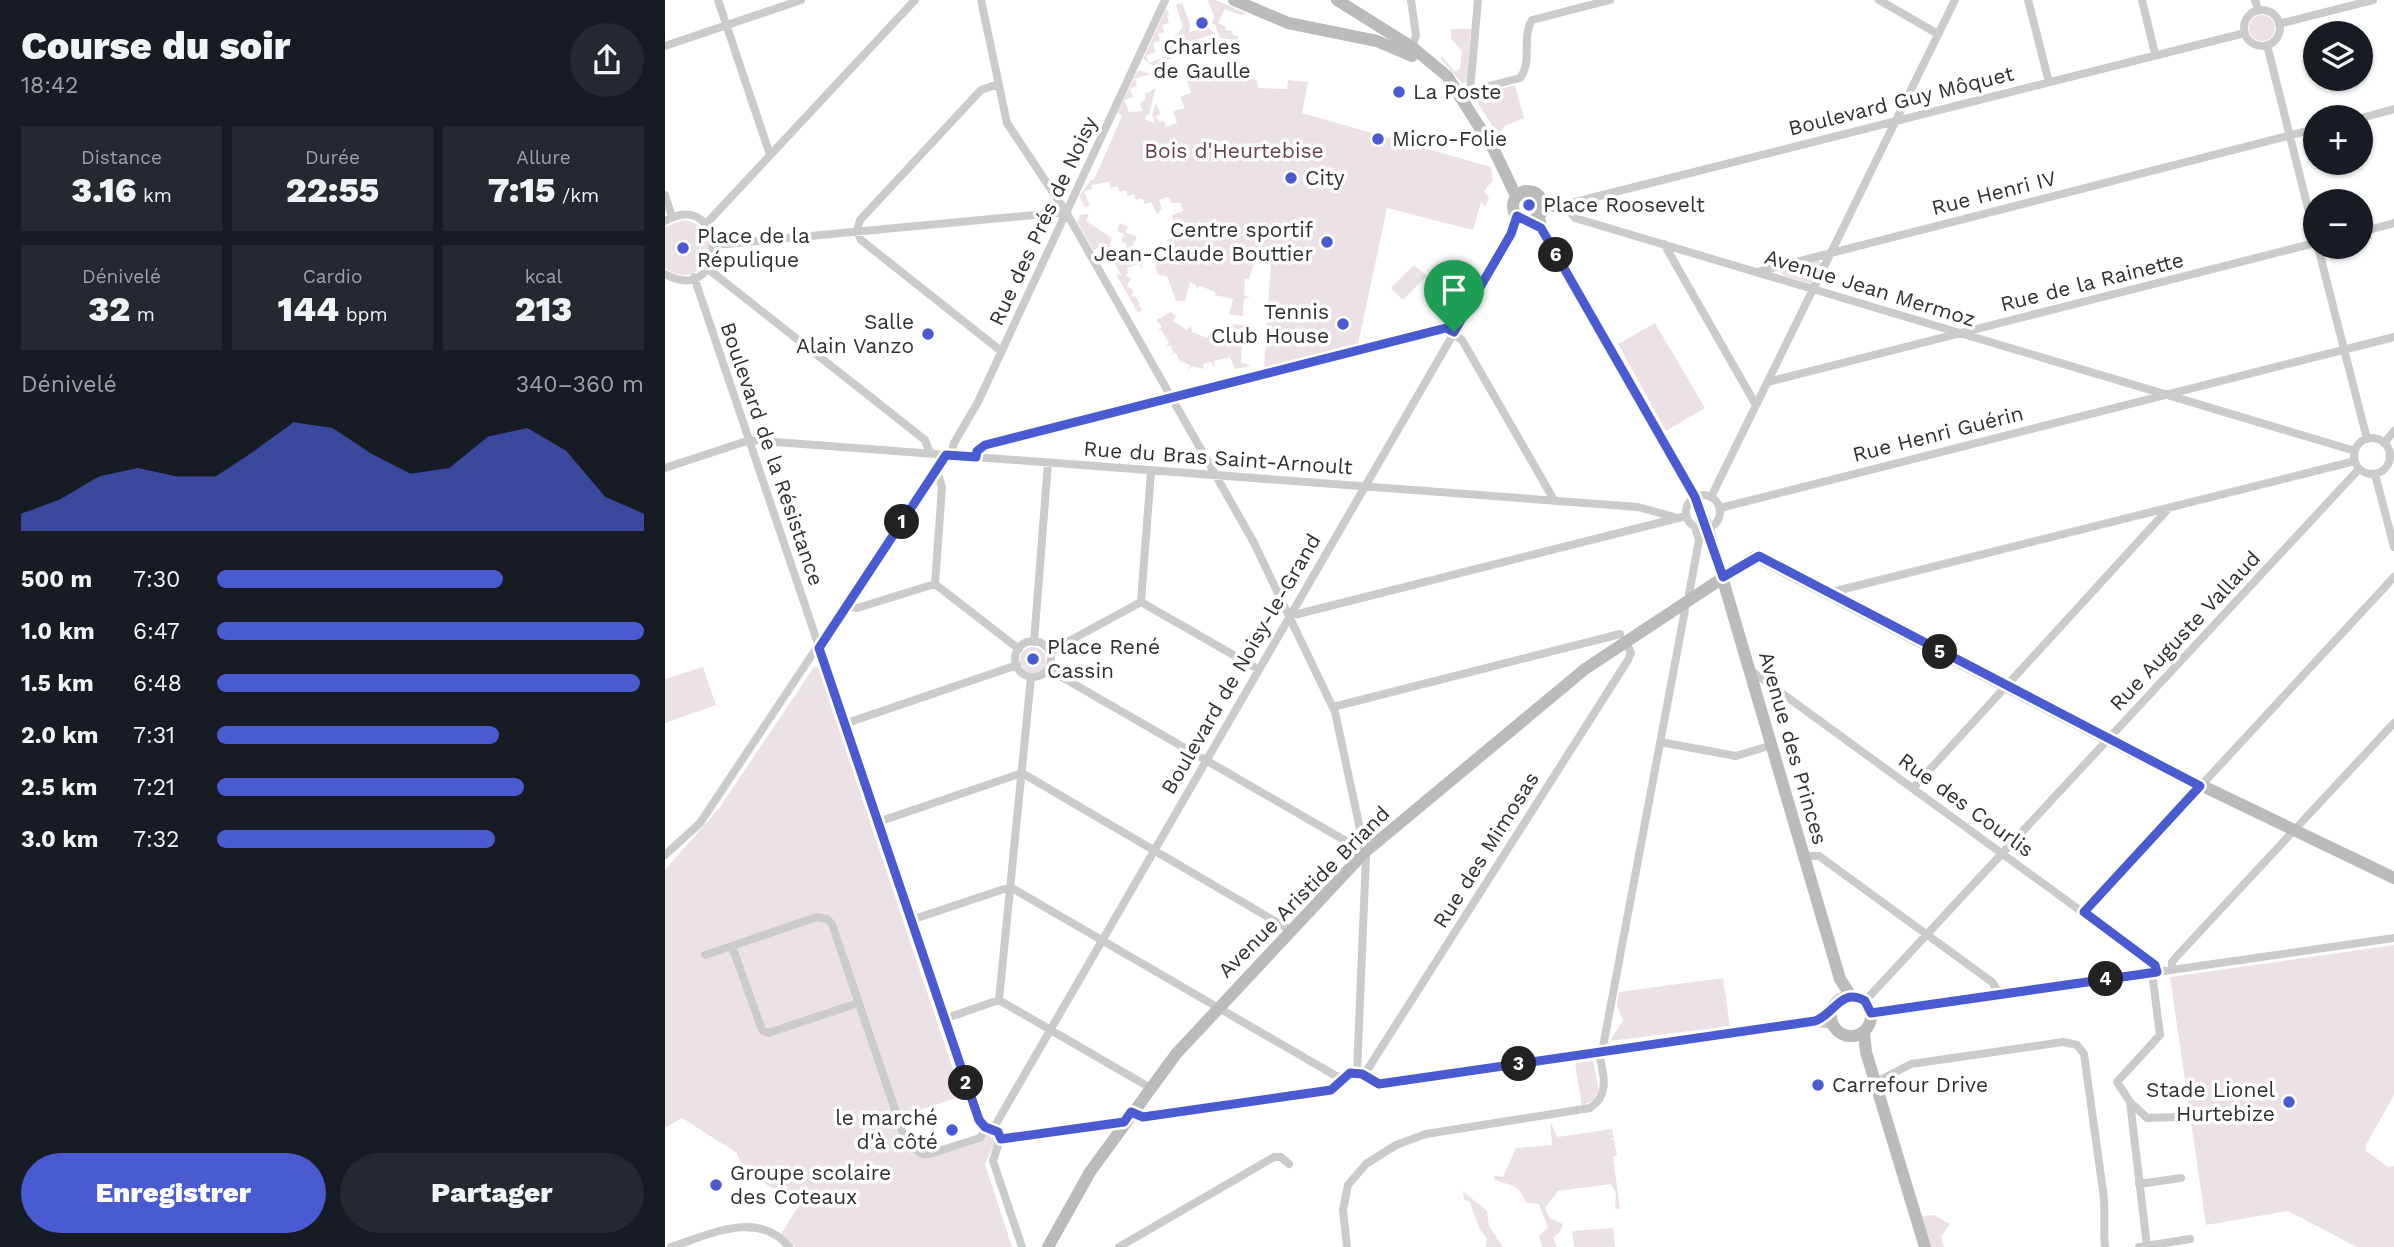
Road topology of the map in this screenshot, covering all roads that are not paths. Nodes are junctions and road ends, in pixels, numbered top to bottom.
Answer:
1 (718, 0) edge
2 (801, 0) edge
3 (915, 0) edge
4 (981, 0) edge
5 (1165, 0) edge
6 (1234, 0) edge
7 (1337, 0) edge
8 (1411, 0) edge
9 (1478, 0) edge
10 (1606, 0) edge
11 (1879, 0) edge
12 (1955, 0) edge
13 (2028, 0) edge
14 (2142, 0) edge
15 (2255, 0) edge
16 (2370, 0) edge
17 (2258, 10) junction
18 (1368, 20) junction
19 (2279, 23) junction
20 (727, 25) junction
21 (2245, 33) junction
22 (1938, 34) junction
23 (1362, 37) junction
24 (1400, 40) junction
25 (1386, 44) junction
26 (2267, 45) junction
27 (665, 46) edge
28 (1413, 52) junction
29 (2155, 54) junction
30 (2049, 82) junction
31 (998, 84) junction
32 (1465, 95) junction
33 (2394, 109) edge
34 (2373, 115) edge
35 (1895, 121) junction
36 (2303, 132) edge
37 (2290, 136) junction
38 (770, 156) junction
39 (2303, 189) edge
40 (1520, 194) junction
41 (665, 195) edge
42 (1568, 209) junction
43 (1066, 212) junction
44 (1517, 216) junction
45 (1539, 218) junction
46 (669, 219) edge
47 (2394, 223) edge
48 (705, 225) junction
49 (2373, 229) edge
50 (857, 231) junction
51 (1664, 244) junction
52 (715, 245) junction
53 (2303, 248) edge
54 (1831, 252) junction
55 (2321, 259) edge
56 (707, 268) junction
57 (1757, 272) junction
58 (666, 277) edge
59 (694, 277) junction
60 (1813, 289) junction
61 (1454, 332) junction
62 (1960, 333) junction
63 (2394, 337) edge
64 (2344, 349) junction
65 (1001, 351) junction
66 (1768, 382) junction
67 (2165, 394) junction
68 (1172, 398) junction
69 (1756, 405) junction
70 (2394, 431) edge
71 (2367, 439) junction
72 (750, 440) junction
73 (2383, 443) junction
74 (2355, 451) junction
75 (930, 453) junction
76 (948, 455) junction
77 (2392, 456) edge
78 (976, 457) junction
79 (1048, 463) junction
80 (2357, 465) junction
81 (665, 468) edge
82 (1151, 471) junction
83 (934, 473) junction
84 (2375, 474) junction
85 (1216, 475) junction
86 (1363, 486) junction
87 (1695, 497) junction
88 (1711, 497) junction
89 (1554, 500) junction
90 (1720, 508) junction
91 (2169, 508) junction
92 (1682, 517) junction
93 (1701, 528) junction
94 (2394, 547) edge
95 (1723, 577) junction
96 (2394, 577) edge
97 (935, 584) junction
98 (1828, 593) junction
99 (1687, 601) junction
100 (1141, 602) junction
101 (846, 606) junction
102 (1290, 613) junction
103 (1623, 638) junction
104 (1602, 639) junction
105 (1034, 642) junction
106 (819, 648) junction
107 (1019, 649) junction
108 (1049, 652) junction
109 (1610, 652) junction
110 (1017, 665) junction
111 (1258, 668) junction
112 (1048, 669) junction
113 (1750, 670) junction
114 (1031, 677) junction
115 (2006, 687) junction
116 (1333, 707) junction
117 (2394, 723) edge
118 (844, 724) junction
119 (2108, 740) junction
120 (1660, 742) junction
121 (1772, 745) junction
122 (1205, 760) junction
123 (1022, 774) junction
124 (2200, 786) junction
125 (1913, 788) junction
126 (878, 822) junction
127 (2294, 831) junction
128 (1153, 850) junction
129 (1365, 852) junction
130 (2002, 854) junction
131 (665, 855) edge
132 (1804, 856) junction
133 (2394, 878) edge
134 (1010, 887) junction
135 (2084, 912) junction
136 (911, 920) junction
137 (1290, 929) junction
138 (1927, 935) junction
139 (2394, 938) edge
140 (1101, 940) junction
141 (733, 946) junction
142 (705, 955) dead end
143 (2172, 970) junction
144 (2155, 972) junction
145 (2000, 994) junction
146 (1845, 998) junction
147 (999, 1000) junction
148 (858, 1003) junction
149 (1868, 1007) junction
150 (1217, 1008) junction
151 (944, 1019) junction
152 (1833, 1019) junction
153 (1049, 1029) junction
154 (1857, 1034) junction
155 (1601, 1052) junction
156 (1360, 1074) junction
157 (1343, 1077) junction
158 (1875, 1082) junction
159 (1149, 1087) junction
160 (2130, 1102) junction
161 (1127, 1117) junction
162 (2176, 1117) dead end
163 (990, 1128) junction
164 (1001, 1139) junction
165 (1289, 1164) dead end
166 (2181, 1178) dead end
167 (2139, 1184) junction
168 (2190, 1239) dead end
169 (687, 1245) edge
170 (2143, 1246) edge
171 (671, 1247) edge
172 (789, 1247) edge
173 (1022, 1247) edge
174 (1048, 1247) edge
175 (1119, 1247) edge
176 (1347, 1247) edge
177 (1916, 1247) edge
178 (1925, 1247) edge
179 (2105, 1247) edge

1 - 20 street
2 - 20 street
3 - 38 street
4 - 31 street
5 - 43 street, Rue des Prés de Noisy
6 - 23 main road
7 - 18 main road
8 - 28 street
9 - 32 street
10 - 32 street
11 - 22 street
12 - 22 street
13 - 30 street
14 - 29 street
15 - 17 street
16 - 19 street
17 - 19 street
17 - 21 street
18 - 23 main road
18 - 24 main road
19 - 26 street
20 - 27 street
20 - 38 street
21 - 26 street
21 - 29 street, Boulevard Guy Môquet
22 - 35 street
23 - 25 main road
24 - 25 street
24 - 28 main road
25 - 28 main road
26 - 37 street
28 - 32 main road
29 - 30 street, Boulevard Guy Môquet
30 - 35 street, Boulevard Guy Môquet
31 - 43 street
31 - 50 street
32 - 40 main road
33 - 34 street
35 - 42 street, Boulevard Guy Môquet
35 - 54 street
36 - 37 street, Rue Henri IV
37 - 39 street
37 - 54 street, Rue Henri IV
38 - 48 street
40 - 44 main road
40 - 45 main road
41 - 46 street
42 - 45 street
42 - 51 street, Avenue Jean Mermoz
43 - 50 street
43 - 65 street, Rue des Prés de Noisy
43 - 68 street
44 - 45 main road
44 - 61 street, Boulevard de Noisy-le-Grand
45 - 87 main road, Avenue des Princes
46 - 48 street
47 - 49 street
48 - 52 street
50 - 52 street
50 - 65 street
51 - 57 street, Avenue Jean Mermoz
51 - 69 street
52 - 56 street
53 - 62 street, Rue de la Rainette
54 - 57 street, Rue Henri IV
54 - 60 street
55 - 64 street
56 - 59 street
56 - 75 street
57 - 60 street, Avenue Jean Mermoz
58 - 59 street
59 - 72 street, Boulevard de la Résistance
60 - 62 street, Avenue Jean Mermoz
60 - 66 street
61 - 68 street
61 - 86 street, Boulevard de Noisy-le-Grand
61 - 89 street
62 - 66 street, Rue de la Rainette
62 - 67 street, Avenue Jean Mermoz
63 - 64 street, Rue Henri Guérin
64 - 67 street, Rue Henri Guérin
64 - 71 street
65 - 76 street, Rue des Prés de Noisy
66 - 69 street
67 - 74 street, Avenue Jean Mermoz
67 - 90 street, Rue Henri Guérin
68 - 78 street
68 - 85 street
69 - 88 street
70 - 73 street
71 - 73 street
71 - 74 street
72 - 75 street, Rue du Bras Saint-Arnoult
72 - 81 street, Rue du Bras Saint-Arnoult
72 - 106 street, Boulevard de la Résistance
73 - 77 street
74 - 80 street
75 - 76 street, Rue du Bras Saint-Arnoult
76 - 78 street, Rue du Bras Saint-Arnoult
76 - 83 street, Rue des Prés de Noisy
77 - 84 street
78 - 79 street, Rue du Bras Saint-Arnoult
79 - 82 street, Rue du Bras Saint-Arnoult
79 - 105 street
80 - 84 street
80 - 91 street
80 - 119 street, Rue Auguste Vallaud
82 - 85 street, Rue du Bras Saint-Arnoult
82 - 100 street
83 - 97 street
83 - 101 street, Rue des Prés de Noisy
84 - 94 street
85 - 86 street, Rue du Bras Saint-Arnoult
85 - 102 street
86 - 89 street, Rue du Bras Saint-Arnoult
86 - 102 street, Boulevard de Noisy-le-Grand
87 - 88 street
87 - 92 street
87 - 93 main road, Avenue des Princes
88 - 90 street
89 - 92 street, Rue du Bras Saint-Arnoult
90 - 93 street
91 - 98 street
91 - 115 street
92 - 93 street
92 - 102 street
93 - 95 main road, Avenue des Princes
93 - 99 street
95 - 98 main road, Avenue Aristide Briand
95 - 99 main road, Avenue Aristide Briand
95 - 113 main road, Avenue des Princes
96 - 124 street
97 - 101 street
97 - 107 street
98 - 115 main road
99 - 103 main road, Avenue Aristide Briand
99 - 120 street
100 - 108 street
100 - 111 street
101 - 106 street, Rue des Prés de Noisy
102 - 111 street, Boulevard de Noisy-le-Grand
102 - 116 street
103 - 104 street
103 - 109 main road, Avenue Aristide Briand
103 - 156 street, Rue des Mimosas
104 - 109 street
104 - 116 street
105 - 107 street
105 - 108 street
106 - 118 street, Boulevard de la Résistance
106 - 131 street, Rue des Prés de Noisy
107 - 110 street
108 - 112 street
109 - 129 main road, Avenue Aristide Briand
110 - 114 street
110 - 118 street
111 - 122 street, Boulevard de Noisy-le-Grand
112 - 114 street
112 - 122 street
113 - 121 main road, Avenue des Princes
113 - 125 street, Rue des Courlis
114 - 123 street
115 - 119 main road
115 - 125 street
116 - 129 street
117 - 127 street
118 - 126 street, Boulevard de la Résistance
119 - 124 main road
119 - 130 street, Rue Auguste Vallaud
120 - 121 street
120 - 155 street
121 - 132 main road, Avenue des Princes
122 - 128 street, Boulevard de Noisy-le-Grand
122 - 129 street
123 - 126 street
123 - 128 street
123 - 134 street
124 - 127 main road
124 - 135 street
125 - 130 street, Rue des Courlis
126 - 136 street, Boulevard de la Résistance
127 - 133 main road
127 - 143 street
128 - 137 street
128 - 140 street, Boulevard de Noisy-le-Grand
129 - 137 main road, Avenue Aristide Briand
129 - 156 street
130 - 135 street, Rue des Courlis
130 - 138 street, Rue Auguste Vallaud
132 - 138 street
132 - 146 main road, Avenue des Princes
134 - 136 street
134 - 140 street
134 - 147 street
135 - 144 street, Rue des Courlis
136 - 151 street, Boulevard de la Résistance
137 - 150 main road, Avenue Aristide Briand
138 - 145 street
138 - 149 street, Rue Auguste Vallaud
139 - 143 street
140 - 150 street
140 - 153 street, Boulevard de Noisy-le-Grand
141 - 142 street
141 - 148 street
141 - 148 street
143 - 144 street
144 - 145 street
144 - 160 street
145 - 149 street
146 - 149 main road
146 - 152 main road
147 - 151 street
147 - 153 street
148 - 163 street
149 - 154 main road
150 - 157 street
150 - 159 main road, Avenue Aristide Briand
151 - 163 street, Boulevard de la Résistance
152 - 154 main road
152 - 155 street
153 - 159 street
153 - 163 street, Boulevard de Noisy-le-Grand
154 - 158 main road
154 - 177 main road
155 - 156 street
155 - 176 street
156 - 157 street
157 - 161 street
158 - 178 main road
158 - 179 street
159 - 161 main road, Avenue Aristide Briand
160 - 162 street
160 - 167 street
161 - 164 street
161 - 174 main road, Avenue Aristide Briand
163 - 164 street
164 - 173 street
165 - 175 street
166 - 167 street
167 - 170 street
168 - 170 street
169 - 171 street
169 - 172 street

